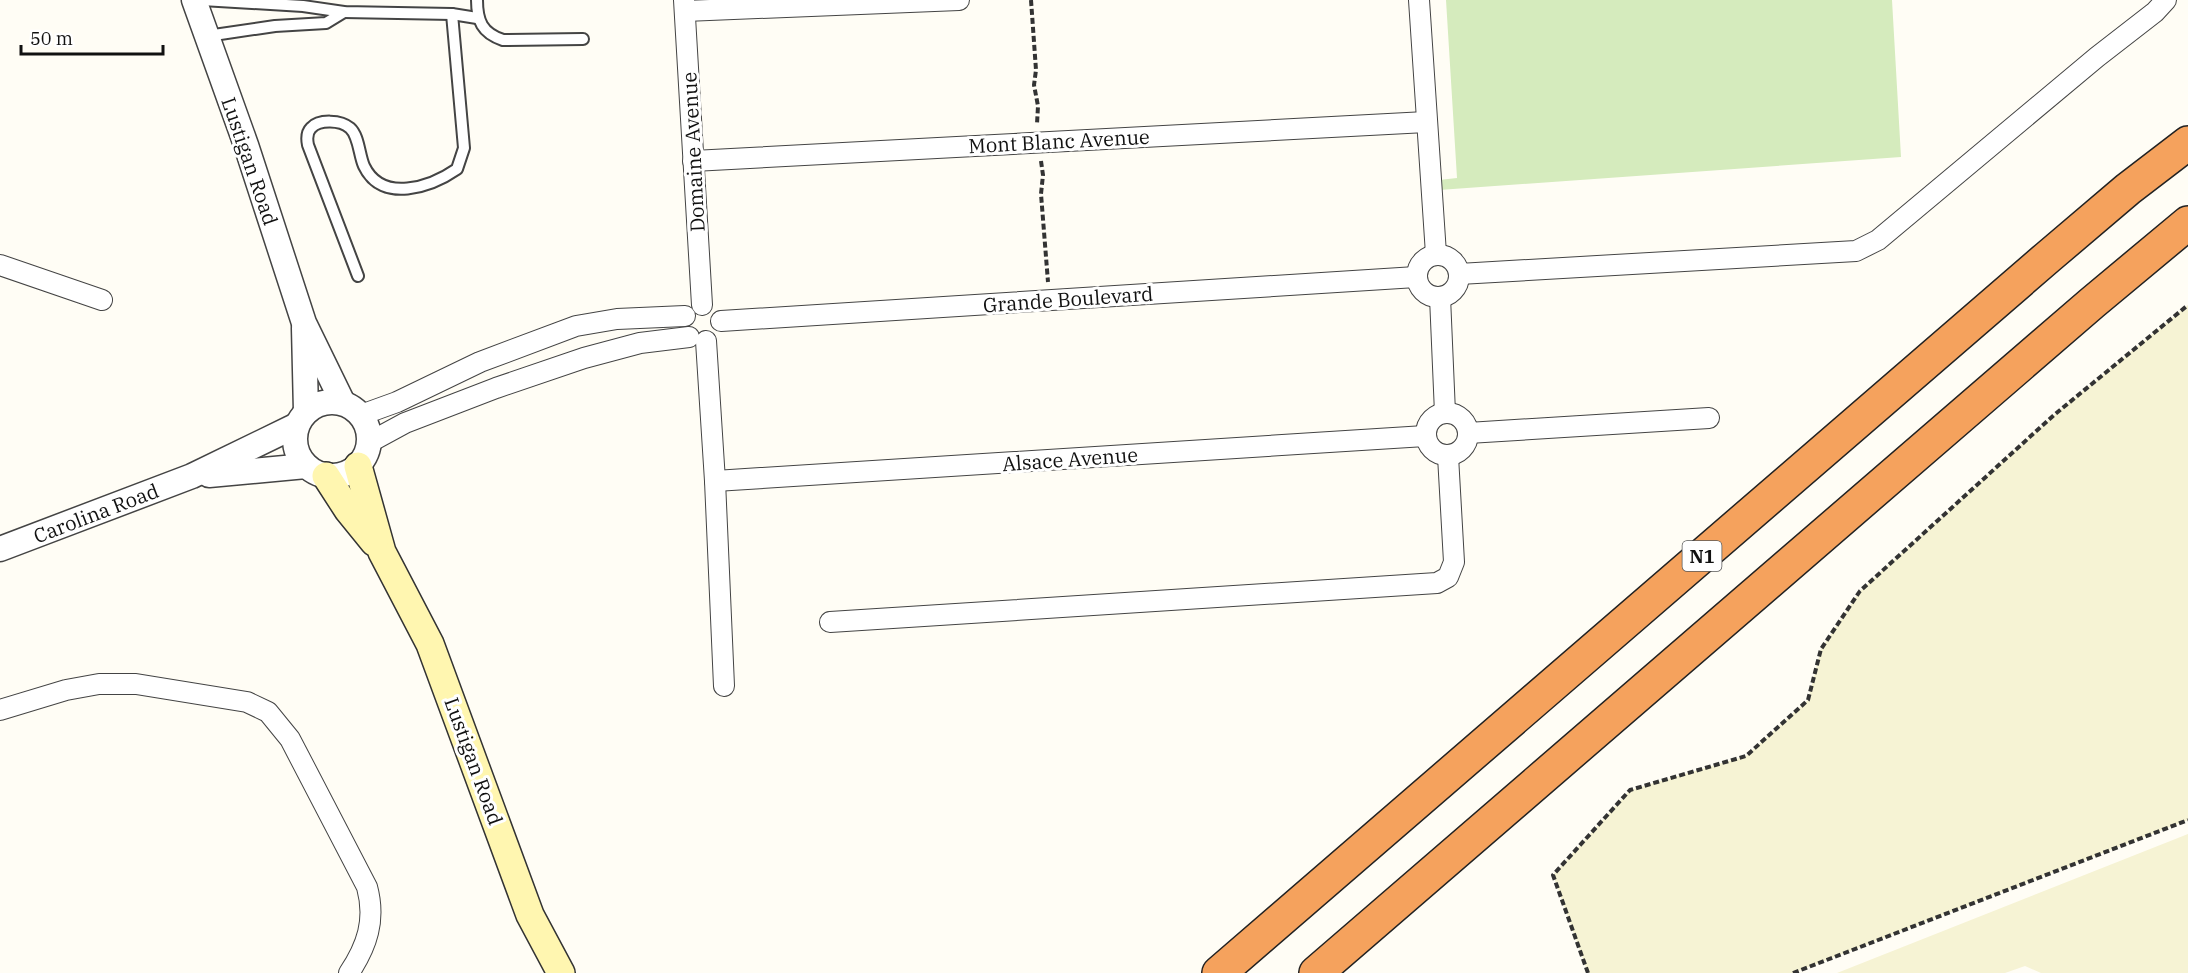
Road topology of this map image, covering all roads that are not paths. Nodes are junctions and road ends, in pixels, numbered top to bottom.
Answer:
1 (194, 0) edge
2 (202, 0) edge
3 (344, 0) edge
4 (477, 0) edge
5 (959, 0) edge
6 (1419, 0) edge
7 (2166, 0) edge
8 (684, 6) edge
9 (344, 12) junction
10 (452, 14) junction
11 (477, 18) junction
12 (206, 36) junction
13 (583, 39) dead end
14 (1426, 122) junction
15 (2188, 143) edge
16 (693, 161) junction
17 (2188, 223) edge
18 (1436, 254) junction
19 (0, 265) edge
20 (1460, 274) junction
21 (358, 276) dead end
22 (1416, 278) junction
23 (1440, 297) junction
24 (102, 300) dead end
25 (702, 305) junction
26 (685, 316) junction
27 (720, 321) junction
28 (304, 323) junction
29 (583, 325) junction
30 (698, 339) junction
31 (525, 344) junction
32 (591, 356) junction
33 (536, 374) junction
34 (352, 409) junction
35 (1445, 413) junction
36 (302, 418) junction
37 (1709, 418) dead end
38 (1468, 433) junction
39 (1425, 436) junction
40 (370, 442) junction
41 (1448, 456) junction
42 (358, 466) junction
43 (316, 471) junction
44 (192, 476) junction
45 (715, 481) junction
46 (0, 549) edge
47 (382, 552) junction
48 (830, 622) dead end
49 (724, 686) dead end
50 (0, 710) edge
51 (349, 973) edge
52 (561, 973) edge
53 (1219, 973) edge
54 (1316, 973) edge

1 - 12 street, Lustigan Road
2 - 9 lane
3 - 9 lane
4 - 11 lane
5 - 8 street
6 - 14 street
7 - 20 street
8 - 16 street, Domaine Avenue
9 - 10 lane
9 - 12 lane
10 - 11 lane
10 - 21 lane
11 - 13 lane
12 - 28 street, Lustigan Road
14 - 16 street, Mont Blanc Avenue
14 - 18 street
15 - 53 highway, N1
16 - 25 street, Domaine Avenue
17 - 54 highway
18 - 20 street
18 - 22 street
19 - 24 street
20 - 23 street
22 - 23 street
22 - 27 street, Grande Boulevard
23 - 35 street
25 - 26 street
25 - 27 street
26 - 29 street
26 - 30 street
27 - 30 street
28 - 34 street, Lustigan Road
28 - 36 street, Lustigan Road
29 - 31 street
29 - 32 street
30 - 32 street
30 - 45 street
31 - 33 street
31 - 34 street
32 - 33 street
33 - 40 street
34 - 36 street
34 - 40 street
35 - 38 street
35 - 39 street
36 - 43 street
36 - 44 street, Carolina Road
37 - 38 street
38 - 41 street
39 - 41 street
39 - 45 street, Alsace Avenue
40 - 42 street
41 - 48 street
42 - 43 street
42 - 47 main road, Lustigan Road
43 - 44 street, Carolina Road
43 - 47 main road, Lustigan Road
44 - 46 street, Carolina Road
45 - 49 street
47 - 52 main road, Lustigan Road
50 - 51 street

